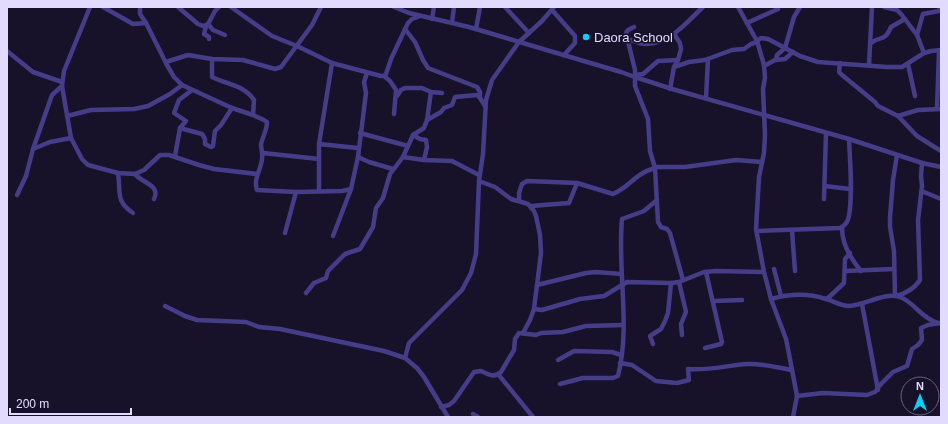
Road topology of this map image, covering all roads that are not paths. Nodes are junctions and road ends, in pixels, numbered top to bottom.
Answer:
1 (90, 7) edge
2 (103, 7) edge
3 (140, 7) edge
4 (178, 7) edge
5 (219, 7) edge
6 (231, 7) edge
7 (321, 7) edge
8 (394, 7) edge
9 (406, 7) edge
10 (434, 7) edge
11 (454, 7) edge
12 (480, 7) edge
13 (505, 7) edge
14 (703, 7) edge
15 (738, 7) edge
16 (800, 7) edge
17 (872, 7) edge
18 (884, 7) edge
19 (940, 7) edge
20 (553, 9) edge
21 (778, 9) dead end
22 (409, 13) junction
23 (420, 16) junction
24 (432, 19) junction
25 (905, 19) junction
26 (146, 23) junction
27 (452, 23) junction
28 (747, 23) junction
29 (207, 25) junction
30 (634, 27) dead end
31 (405, 28) junction
32 (476, 29) junction
33 (529, 33) junction
34 (674, 34) junction
35 (225, 35) dead end
36 (917, 35) junction
37 (209, 39) dead end
38 (628, 39) junction
39 (757, 41) junction
40 (519, 42) junction
41 (870, 43) junction
42 (297, 46) junction
43 (785, 48) junction
44 (7, 51) edge
45 (940, 51) edge
46 (793, 52) junction
47 (924, 53) junction
48 (564, 55) junction
49 (212, 59) junction
50 (708, 59) junction
51 (678, 60) junction
52 (776, 60) junction
53 (166, 62) junction
54 (332, 63) junction
55 (840, 63) junction
56 (908, 64) junction
57 (869, 65) junction
58 (764, 66) junction
59 (674, 67) junction
60 (367, 73) junction
61 (384, 76) junction
62 (635, 76) junction
63 (62, 84) junction
64 (182, 85) junction
65 (670, 89) junction
66 (192, 90) junction
67 (431, 92) junction
68 (442, 92) dead end
69 (397, 96) junction
70 (915, 96) dead end
71 (480, 98) junction
72 (706, 98) junction
73 (485, 106) junction
74 (232, 108) junction
75 (939, 109) edge
76 (394, 114) dead end
77 (253, 115) junction
78 (67, 116) junction
79 (764, 116) junction
80 (898, 116) junction
81 (427, 120) junction
82 (180, 128) junction
83 (360, 132) junction
84 (826, 133) junction
85 (412, 135) junction
86 (70, 138) junction
87 (849, 139) junction
88 (319, 144) junction
89 (408, 146) junction
90 (358, 148) junction
91 (33, 149) junction
92 (941, 151) edge
93 (263, 153) junction
94 (897, 155) junction
95 (175, 156) junction
96 (358, 157) junction
97 (403, 157) junction
98 (319, 159) junction
99 (424, 160) junction
100 (762, 162) junction
101 (922, 163) junction
102 (941, 167) edge
103 (655, 168) junction
104 (393, 169) junction
105 (118, 173) junction
106 (135, 174) junction
107 (257, 174) junction
108 (479, 175) junction
109 (479, 181) junction
110 (577, 183) junction
111 (825, 186) junction
112 (351, 189) junction
113 (850, 189) junction
114 (296, 192) junction
115 (319, 192) junction
116 (921, 192) junction
117 (17, 195) dead end
118 (154, 199) dead end
119 (824, 199) dead end
120 (941, 199) edge
121 (657, 200) junction
122 (519, 201) junction
123 (531, 206) junction
124 (133, 213) dead end
125 (842, 228) junction
126 (792, 230) junction
127 (757, 231) junction
128 (285, 233) dead end
129 (333, 236) dead end
130 (850, 253) junction
131 (774, 269) dead end
132 (894, 269) junction
133 (795, 271) dead end
134 (845, 271) junction
135 (861, 271) junction
136 (706, 272) junction
137 (764, 272) junction
138 (621, 274) junction
139 (681, 281) junction
140 (671, 283) junction
141 (537, 285) junction
142 (622, 286) junction
143 (306, 293) dead end
144 (781, 296) junction
145 (894, 296) junction
146 (772, 299) junction
147 (827, 299) junction
148 (742, 300) dead end
149 (713, 301) junction
150 (862, 304) junction
151 (166, 306) dead end
152 (534, 309) junction
153 (940, 323) edge
154 (623, 325) junction
155 (522, 333) junction
156 (682, 335) dead end
157 (653, 344) dead end
158 (705, 348) dead end
159 (621, 355) junction
160 (406, 358) junction
161 (558, 360) dead end
162 (620, 363) junction
163 (792, 370) junction
164 (498, 374) junction
165 (560, 384) dead end
166 (878, 390) junction
167 (797, 396) junction
168 (442, 407) junction
169 (473, 414) dead end
170 (448, 417) edge
171 (478, 417) edge
172 (533, 417) edge
173 (793, 417) edge

1 - 63 street
2 - 26 street
3 - 26 street
4 - 29 street
5 - 29 street
6 - 42 street
7 - 42 street
8 - 22 street
9 - 22 street
10 - 24 street
11 - 27 street
12 - 32 street
13 - 33 street
14 - 34 street
15 - 28 street
16 - 43 street
17 - 41 street
18 - 25 street
19 - 36 street
20 - 33 street
20 - 48 street
21 - 28 street
22 - 23 street
23 - 24 street
23 - 31 street
24 - 27 street
25 - 36 street
25 - 41 street
26 - 53 street
27 - 32 street
28 - 39 street
29 - 35 street
29 - 37 street
30 - 38 street
31 - 61 street
31 - 71 street
32 - 40 street
33 - 40 street
34 - 38 street
34 - 51 street
36 - 47 street
38 - 62 street
39 - 43 street
39 - 50 street
39 - 58 street
40 - 48 street
40 - 73 street
41 - 57 street
42 - 49 street
42 - 54 street
43 - 46 street
43 - 52 street
44 - 63 street
45 - 47 street
45 - 75 street
46 - 52 street
46 - 55 street
47 - 56 street
48 - 62 street
49 - 53 street
49 - 77 street
50 - 59 street
50 - 72 street
51 - 59 street
51 - 62 street
52 - 58 street
53 - 64 street
54 - 60 street
54 - 88 street
55 - 57 street
55 - 80 street
56 - 57 street
56 - 70 street
58 - 79 street
59 - 65 street
60 - 61 street
60 - 83 street
61 - 69 street
62 - 65 street
62 - 103 street
63 - 78 street
63 - 91 street
64 - 66 street
64 - 78 street
65 - 72 street
66 - 74 street
66 - 82 street
67 - 68 street
67 - 69 street
67 - 81 street
69 - 76 street
71 - 73 street
71 - 81 street
72 - 79 street
73 - 108 street
74 - 77 street
74 - 82 street
75 - 80 street
77 - 93 street
78 - 86 street
79 - 84 street
79 - 100 street
80 - 92 street
81 - 85 street
82 - 95 street
83 - 89 street
83 - 90 street
84 - 87 street
84 - 111 street
85 - 89 street
85 - 99 street
86 - 91 street
86 - 105 street
87 - 94 street
87 - 113 street
88 - 90 street
88 - 98 street
89 - 97 street
90 - 96 street
91 - 117 street
93 - 98 street
93 - 107 street
94 - 101 street
94 - 132 street
95 - 106 street
95 - 107 street
96 - 104 street
96 - 112 street
97 - 99 street
97 - 104 street
98 - 115 street
99 - 108 street
100 - 103 street
100 - 127 street
101 - 102 street
101 - 116 street
103 - 110 street
103 - 121 street
104 - 143 street
105 - 106 street
105 - 124 street
106 - 118 street
107 - 114 street
108 - 109 street
109 - 122 street
109 - 160 street
110 - 122 street
110 - 123 street
111 - 113 street
111 - 119 street
112 - 115 street
112 - 129 street
113 - 125 street
114 - 115 street
114 - 128 street
116 - 120 street
116 - 145 street
121 - 138 street
121 - 139 street
122 - 123 street
123 - 141 street
125 - 126 street
125 - 130 street
126 - 127 street
126 - 133 street
127 - 137 street
130 - 134 street
130 - 135 street
131 - 144 street
132 - 135 street
132 - 145 street
134 - 135 street
134 - 147 street
136 - 137 street
136 - 139 street
136 - 149 street
137 - 146 street
138 - 141 street
138 - 142 street
139 - 140 street
139 - 156 street
140 - 142 street
140 - 157 street
141 - 152 street
142 - 152 street
142 - 154 street
144 - 146 street
144 - 147 street
145 - 150 street
145 - 153 street
146 - 163 street
147 - 150 street
148 - 149 street
149 - 158 street
150 - 166 street
151 - 160 street
152 - 155 street
153 - 166 street
154 - 155 street
154 - 159 street
155 - 164 street
159 - 161 street
159 - 162 street
160 - 168 street
162 - 163 street
162 - 165 street
163 - 167 street
164 - 168 street
164 - 172 street
166 - 167 street
167 - 173 street
168 - 170 street
169 - 171 street

